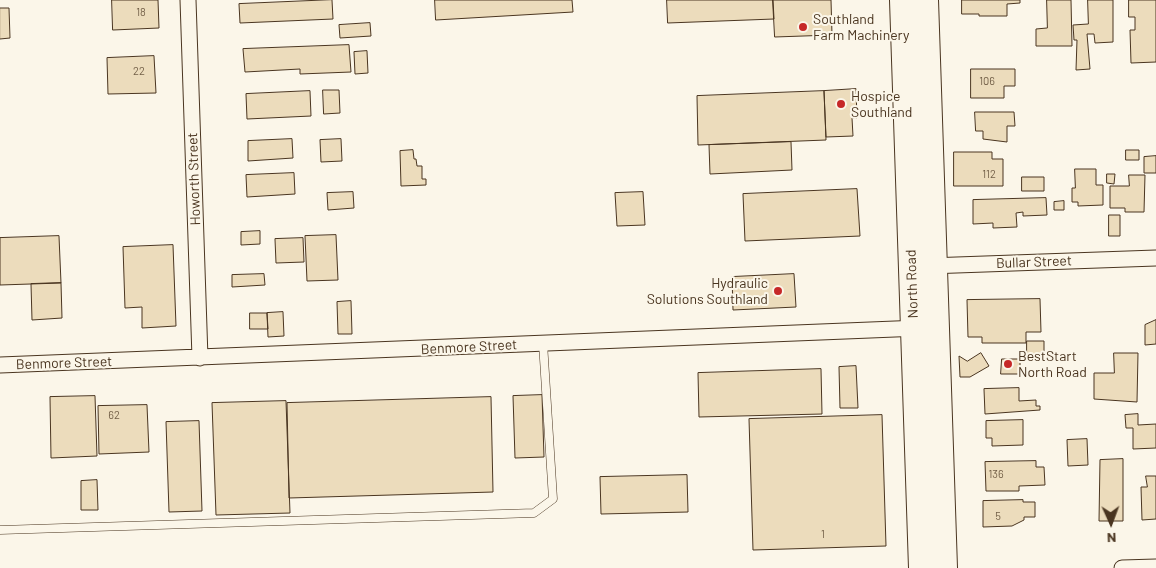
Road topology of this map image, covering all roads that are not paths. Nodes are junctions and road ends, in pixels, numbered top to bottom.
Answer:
1 (188, 0) edge
2 (902, 0) edge
3 (926, 0) edge
4 (1156, 258) edge
5 (911, 266) junction
6 (935, 266) junction
7 (937, 327) junction
8 (913, 328) junction
9 (543, 343) junction
10 (200, 358) junction
11 (0, 365) edge
12 (0, 530) edge
13 (1156, 567) edge
14 (921, 568) edge
15 (945, 568) edge
16 (1122, 568) edge

1 - 10 street, Howorth Street
2 - 5 main road, North Road
3 - 6 main road, North Road
4 - 6 street, Bullar Street
5 - 6 street, Bullar Street
5 - 8 main road, North Road
6 - 7 main road, North Road
7 - 8 street, Benmore Street
7 - 15 main road, North Road
8 - 9 street, Benmore Street
8 - 14 main road, North Road
9 - 10 street, Benmore Street
9 - 12 lane
10 - 11 street, Benmore Street
13 - 16 street

